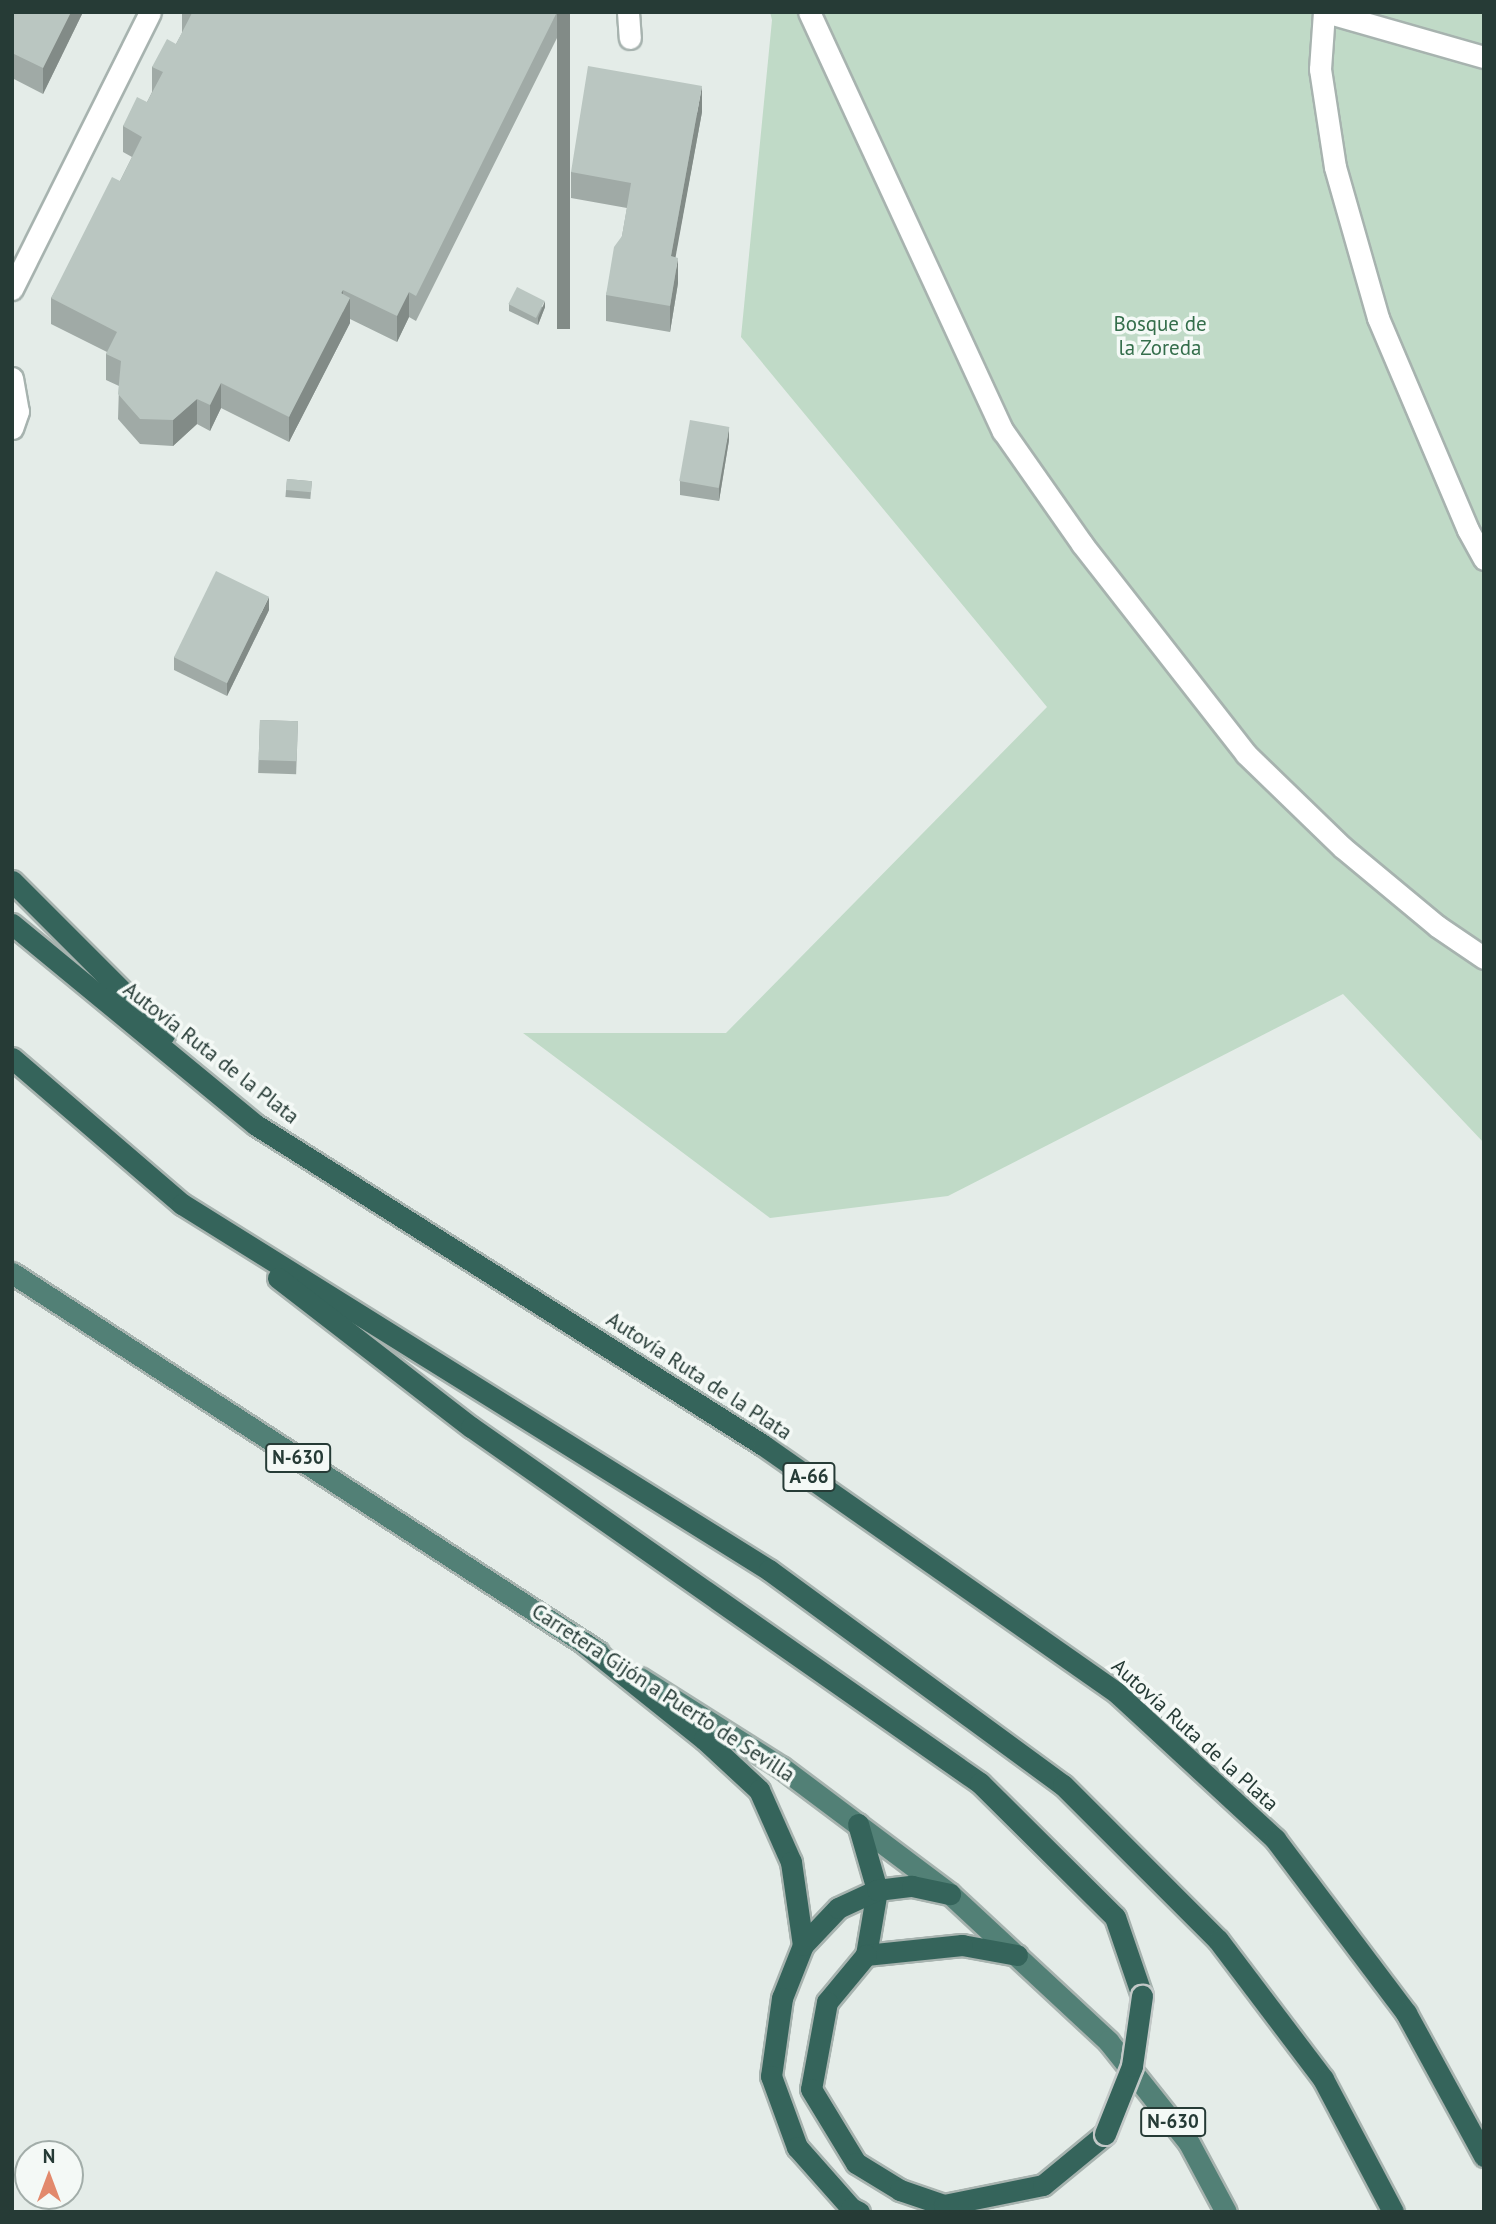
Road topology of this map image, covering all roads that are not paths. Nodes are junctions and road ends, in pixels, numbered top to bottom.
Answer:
1 (150, 12) edge
2 (628, 12) edge
3 (809, 12) edge
4 (1325, 12) edge
5 (630, 38) dead end
6 (1484, 57) edge
7 (12, 289) edge
8 (12, 378) edge
9 (12, 428) edge
10 (1484, 559) edge
11 (12, 881) edge
12 (12, 924) edge
13 (1484, 958) edge
14 (12, 1058) edge
15 (256, 1125) junction
16 (182, 1204) junction
17 (17, 1279) edge
18 (584, 1643) junction
19 (858, 1824) junction
20 (877, 1890) junction
21 (950, 1894) junction
22 (803, 1945) junction
23 (866, 1955) junction
24 (1017, 1955) junction
25 (1484, 2156) edge
26 (859, 2212) edge
27 (1226, 2212) edge
28 (1393, 2212) edge

1 - 7 street
2 - 5 street
3 - 13 street
4 - 6 street
4 - 10 street
8 - 9 street
11 - 15 highway
12 - 15 highway, Autovía Ruta de la Plata / A-66
14 - 16 highway
15 - 25 highway, Autovía Ruta de la Plata / A-66
16 - 23 highway, bridge
16 - 28 highway
17 - 18 highway, Carretera Gijón a Puerto de Sevilla / N-630
18 - 19 highway, Carretera Gijón a Puerto de Sevilla / N-630
18 - 22 highway
19 - 20 highway
19 - 21 highway, Carretera Gijón a Puerto de Sevilla / N-630
20 - 21 highway
20 - 22 highway
20 - 23 highway
21 - 24 highway, Carretera Gijón a Puerto de Sevilla / N-630
22 - 26 highway
23 - 24 highway
24 - 27 highway, Carretera Gijón a Puerto de Sevilla / N-630

